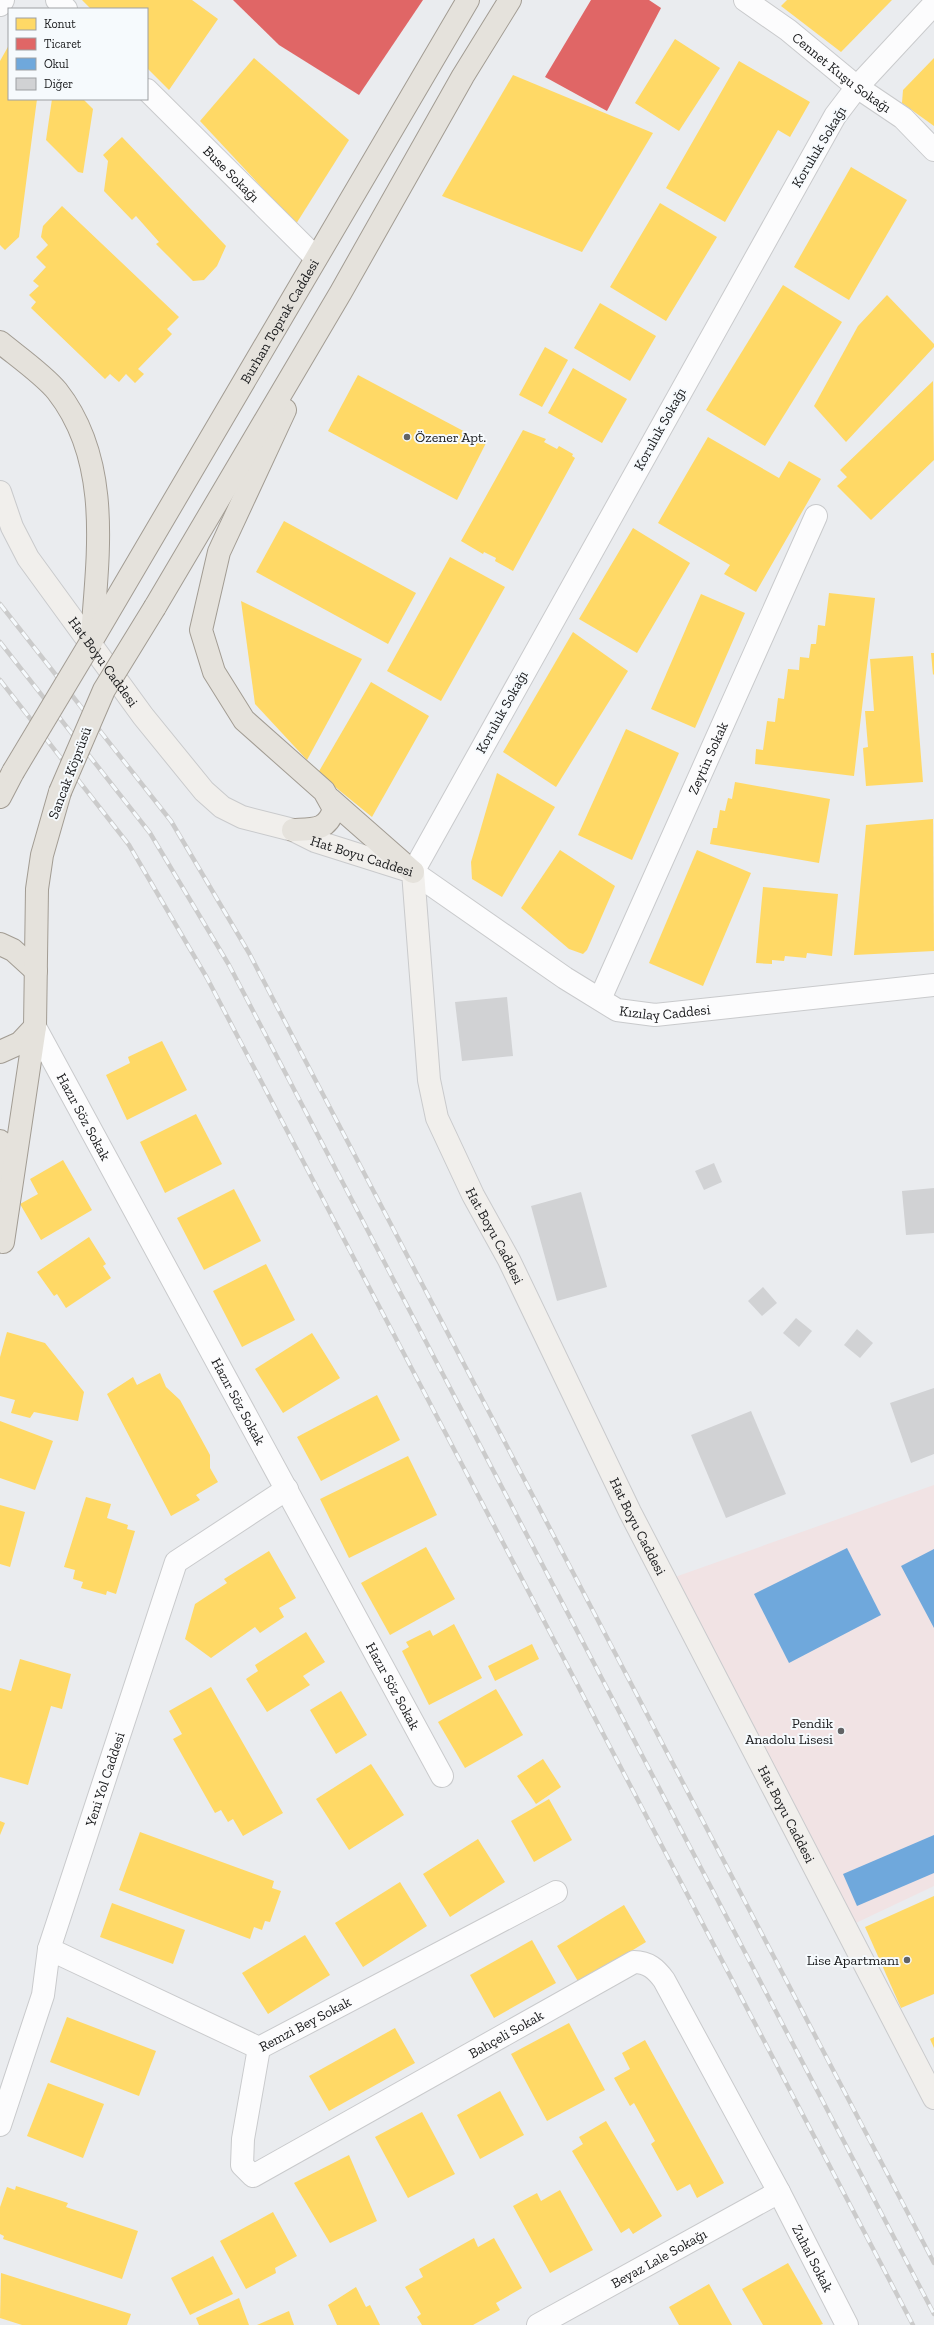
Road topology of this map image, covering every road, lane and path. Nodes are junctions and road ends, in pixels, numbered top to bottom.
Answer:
1 (3, 0) edge
2 (57, 0) edge
3 (468, 0) edge
4 (510, 0) edge
5 (745, 0) edge
6 (934, 4) edge
7 (0, 5) edge
8 (65, 8) edge
9 (857, 88) junction
10 (148, 91) edge
11 (934, 150) edge
12 (316, 258) junction
13 (340, 292) junction
14 (0, 342) edge
15 (0, 492) edge
16 (816, 516) dead end
17 (91, 642) junction
18 (0, 797) edge
19 (330, 799) junction
20 (293, 830) junction
21 (413, 872) junction
22 (0, 944) edge
23 (36, 971) junction
24 (934, 985) edge
25 (600, 1000) junction
26 (36, 1027) junction
27 (0, 1052) edge
28 (0, 1141) edge
29 (1, 1245) edge
30 (287, 1489) junction
31 (442, 1776) dead end
32 (556, 1892) dead end
33 (49, 1949) junction
34 (260, 2048) junction
35 (934, 2098) edge
36 (0, 2125) edge
37 (779, 2192) junction
38 (538, 2325) edge
39 (847, 2325) edge

1 - 7 street
2 - 8 street
3 - 12 main road, Burhan Toprak Caddesi
4 - 13 main road
5 - 9 street, Cennet Kuşu Sokağı
6 - 9 street, Koruluk Sokağı
9 - 11 street, Cennet Kuşu Sokağı
9 - 21 street, Koruluk Sokağı
10 - 12 street, Buse Sokağı
12 - 17 main road, Burhan Toprak Caddesi
13 - 19 main road
13 - 23 main road, Sancak Köprüsü, bridge
14 - 17 main road
15 - 20 street, Hat Boyu Caddesi
16 - 25 street, Zeytin Sokak
17 - 18 main road, bridge
19 - 20 main road
19 - 21 main road
20 - 21 street, Hat Boyu Caddesi
21 - 25 street, Kızılay Caddesi
21 - 35 street, Hat Boyu Caddesi
22 - 23 main road
23 - 26 main road, Sancak Köprüsü
24 - 25 street, Kızılay Caddesi
26 - 27 main road
26 - 29 main road, Sancak Köprüsü
26 - 30 street, Hazır Söz Sokak
28 - 29 main road
30 - 31 street, Hazır Söz Sokak
30 - 33 street, Yeni Yol Caddesi
32 - 34 street, Remzi Bey Sokak
33 - 34 street, Remzi Bey Sokak
33 - 36 street, Yeni Yol Caddesi
34 - 37 street, Bahçeli Sokak
37 - 38 street, Beyaz Lale Sokağı
37 - 39 street, Zuhal Sokak

